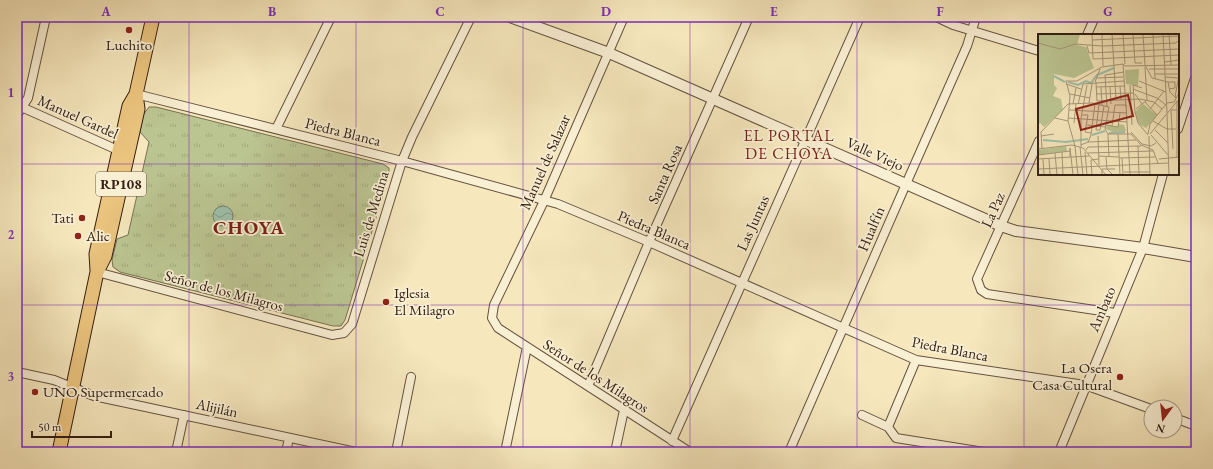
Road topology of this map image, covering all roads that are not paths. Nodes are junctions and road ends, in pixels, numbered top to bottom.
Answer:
1 (46, 17) edge
2 (153, 17) edge
3 (330, 17) edge
4 (471, 17) edge
5 (510, 17) edge
6 (624, 17) edge
7 (749, 17) edge
8 (860, 17) edge
9 (936, 17) edge
10 (976, 17) edge
11 (1095, 17) edge
12 (972, 30) junction
13 (1086, 34) edge
14 (1038, 51) edge
15 (609, 54) junction
16 (1196, 74) edge
17 (136, 94) junction
18 (713, 99) junction
19 (19, 106) edge
20 (17, 115) edge
21 (1179, 126) edge
22 (276, 129) junction
23 (805, 139) junction
24 (1038, 143) edge
25 (124, 152) junction
26 (402, 161) junction
27 (1163, 175) edge
28 (906, 184) junction
29 (544, 201) junction
30 (1002, 226) junction
31 (649, 242) junction
32 (1143, 248) junction
33 (1196, 257) edge
34 (98, 272) junction
35 (742, 284) junction
36 (1115, 313) junction
37 (492, 318) joint
38 (843, 329) junction
39 (344, 333) joint
40 (527, 347) junction
41 (916, 360) junction
42 (17, 372) edge
43 (411, 377) dead end
44 (588, 386) junction
45 (1085, 386) junction
46 (73, 387) junction
47 (1143, 407) edge
48 (624, 410) junction
49 (184, 415) junction
50 (862, 415) dead end
51 (1183, 421) edge
52 (1196, 426) edge
53 (888, 427) junction
54 (289, 438) junction
55 (672, 441) junction
56 (59, 452) edge
57 (176, 452) edge
58 (286, 452) edge
59 (356, 452) edge
60 (396, 452) edge
61 (505, 452) edge
62 (615, 452) edge
63 (690, 452) edge
64 (789, 452) edge
65 (984, 452) edge
66 (1059, 452) edge

1 - 19 street
2 - 17 main road, RP108
3 - 22 street
4 - 26 street, Luis de Medina
5 - 15 street, Valle Viejo
6 - 15 street, Manuel de Salazar
7 - 18 street, Santa Rosa
8 - 23 street, Las Juntas
9 - 12 street
10 - 12 street, Hualfín
11 - 13 street
12 - 14 street
12 - 28 street, Hualfín
15 - 18 street, Valle Viejo
15 - 29 street, Manuel de Salazar
16 - 21 street
17 - 22 street, Piedra Blanca
17 - 25 main road, RP108
18 - 23 street, Valle Viejo
18 - 31 street, Santa Rosa
19 - 20 street
19 - 25 street, Manuel Gardel
22 - 26 street, Piedra Blanca
23 - 28 street, Valle Viejo
23 - 35 street, Las Juntas
24 - 30 street, La Paz
25 - 34 main road, RP108
26 - 29 street, Piedra Blanca
26 - 39 street, Luis de Medina
27 - 32 street, Ambato
28 - 30 street, Valle Viejo
28 - 38 street, Hualfín
29 - 31 street, Piedra Blanca
29 - 37 street, Manuel de Salazar
30 - 32 street, Valle Viejo
30 - 36 street, La Paz
31 - 35 street, Piedra Blanca
31 - 44 street, Santa Rosa
32 - 33 street, Valle Viejo
32 - 36 street, Ambato
34 - 39 street, Señor de los Milagros
34 - 46 main road, RP108
35 - 38 street, Piedra Blanca
35 - 55 street, Las Juntas
36 - 45 street, Ambato
37 - 40 street, Señor de los Milagros
38 - 41 street, Piedra Blanca
38 - 64 street, Hualfín
40 - 44 street, Señor de los Milagros
40 - 61 street
41 - 45 street, Piedra Blanca
41 - 53 street
42 - 46 street, Alijilán
43 - 60 street
44 - 48 street, Señor de los Milagros
45 - 47 street, Piedra Blanca
45 - 66 street, Ambato
46 - 49 street, Alijilán
46 - 56 main road, RP108
48 - 55 street, Señor de los Milagros
48 - 62 street
49 - 54 street, Alijilán
49 - 57 street
50 - 53 street
51 - 52 street
53 - 65 street
54 - 58 street
54 - 59 street, Alijilán
55 - 63 street, Señor de los Milagros

